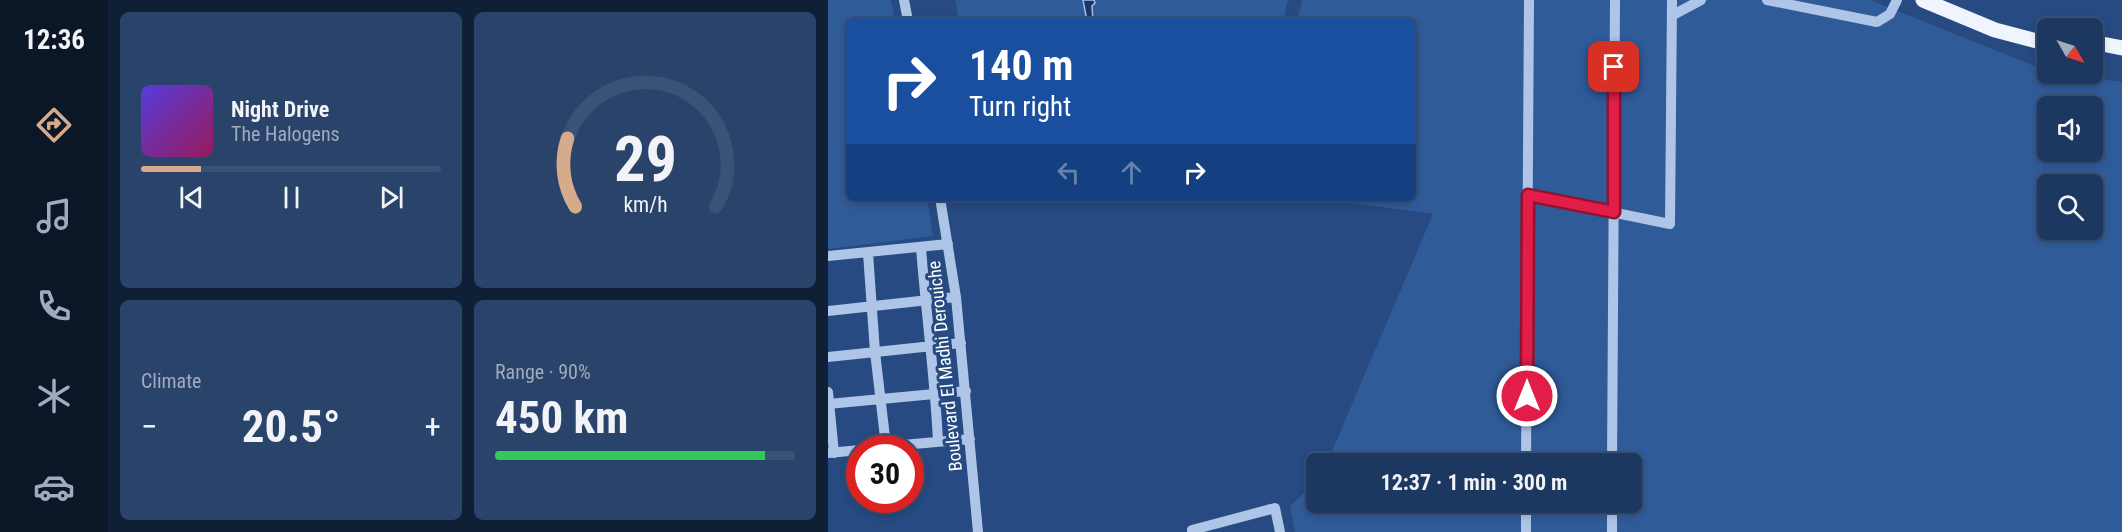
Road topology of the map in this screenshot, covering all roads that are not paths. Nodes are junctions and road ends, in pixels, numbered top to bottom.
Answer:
1 (904, 0) edge
2 (1529, 0) edge
3 (1615, 0) edge
4 (1672, 0) edge
5 (1701, 0) edge
6 (1767, 0) edge
7 (1898, 0) edge
8 (1923, 0) edge
9 (1947, 0) edge
10 (1673, 15) junction
11 (907, 18) edge
12 (2037, 31) edge
13 (2037, 41) edge
14 (2103, 44) edge
15 (2122, 48) edge
16 (2103, 54) edge
17 (2122, 57) edge
18 (1528, 195) junction
19 (941, 201) edge
20 (1614, 212) junction
21 (948, 244) junction
22 (921, 248) junction
23 (868, 253) junction
24 (828, 256) edge
25 (956, 297) junction
26 (925, 301) junction
27 (872, 305) junction
28 (828, 311) edge
29 (962, 343) junction
30 (929, 347) junction
31 (875, 352) junction
32 (828, 357) edge
33 (966, 391) junction
34 (828, 392) edge
35 (936, 394) junction
36 (880, 399) junction
37 (829, 404) edge
38 (885, 435) edge
39 (970, 440) junction
40 (938, 442) junction
41 (924, 443) edge
42 (846, 451) edge
43 (831, 453) edge
44 (1526, 453) edge
45 (1612, 453) edge
46 (1526, 513) edge
47 (1612, 513) edge
48 (978, 532) edge
49 (1192, 532) edge
50 (1280, 532) edge
51 (1526, 532) edge
52 (1612, 532) edge

1 - 11 street
2 - 18 street
3 - 20 street
4 - 10 street
5 - 10 street
6 - 7 street
8 - 13 main road
9 - 12 main road
10 - 20 street
14 - 15 main road
16 - 17 main road
18 - 20 street
18 - 44 street
19 - 21 street, Boulevard El Madhi Derouiche
20 - 45 street
21 - 22 street
21 - 25 street, Boulevard El Madhi Derouiche
22 - 23 street
22 - 26 street
23 - 24 street
23 - 27 street
25 - 26 street
25 - 29 street, Boulevard El Madhi Derouiche
26 - 27 street
26 - 30 street
27 - 28 street
27 - 31 street
29 - 30 street
29 - 33 street, Boulevard El Madhi Derouiche
30 - 31 street
30 - 35 street
31 - 32 street
31 - 36 street
33 - 35 street
33 - 39 street, Boulevard El Madhi Derouiche
34 - 37 street
35 - 36 street
35 - 40 street
36 - 37 street
36 - 38 street
37 - 43 street
39 - 40 street
39 - 48 street, Boulevard El Madhi Derouiche
40 - 41 street
42 - 43 street
46 - 51 street
47 - 52 street
49 - 50 street

